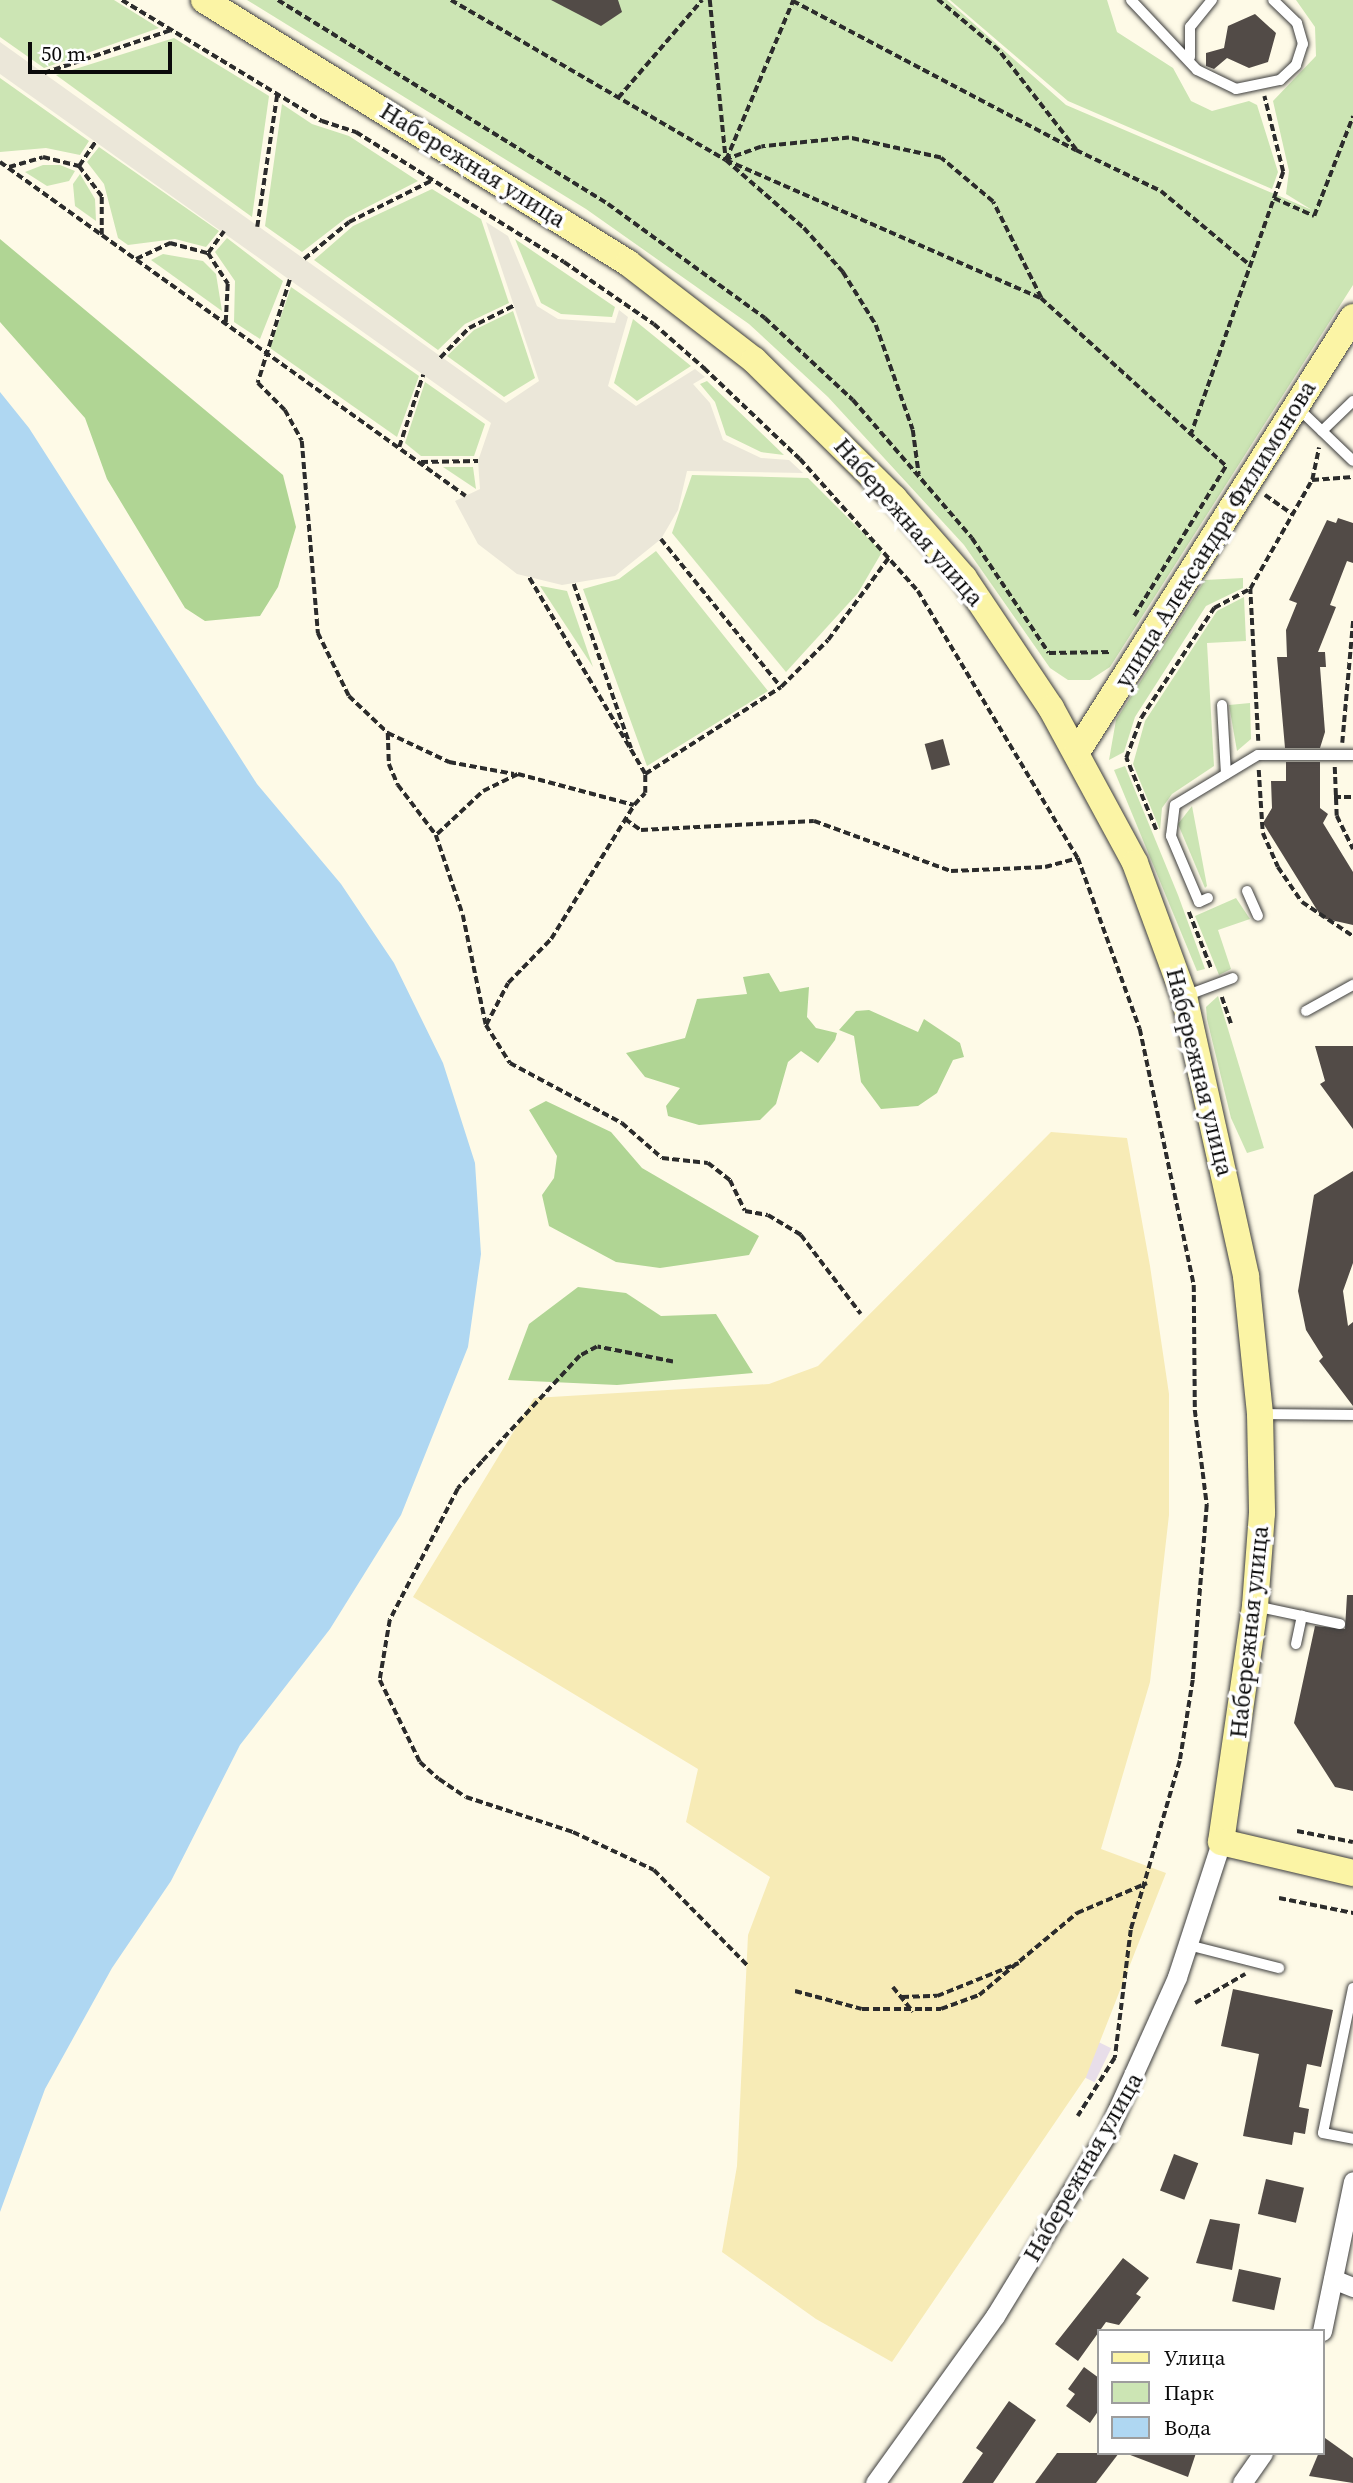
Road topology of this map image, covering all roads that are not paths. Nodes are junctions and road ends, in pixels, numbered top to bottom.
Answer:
1 (204, 0) edge
2 (1131, 0) edge
3 (1212, 0) edge
4 (1273, 0) edge
5 (1197, 70) junction
6 (1353, 317) edge
7 (1353, 401) edge
8 (1296, 406) junction
9 (1322, 431) junction
10 (1353, 461) edge
11 (1222, 705) dead end
12 (1076, 752) junction
13 (1353, 755) edge
14 (1226, 774) junction
15 (1247, 891) dead end
16 (1208, 898) dead end
17 (1258, 916) dead end
18 (1233, 978) dead end
19 (1353, 985) edge
20 (1184, 996) junction
21 (1306, 1011) dead end
22 (1260, 1414) junction
23 (1353, 1415) edge
24 (1255, 1606) junction
25 (1302, 1616) junction
26 (1340, 1624) dead end
27 (1296, 1644) dead end
28 (1221, 1842) junction
29 (1353, 1873) edge
30 (1188, 1945) junction
31 (1279, 1968) dead end
32 (1353, 1989) edge
33 (1353, 2140) edge
34 (1353, 2181) edge
35 (1333, 2278) junction
36 (1353, 2287) edge
37 (1322, 2329) edge
38 (1262, 2455) edge
39 (875, 2483) edge
40 (1242, 2483) edge

1 - 12 main road, Набережная улица
2 - 5 lane
3 - 5 lane
4 - 5 lane
6 - 8 main road, улица Александра Филимонова
7 - 9 lane
8 - 9 lane
8 - 12 main road, улица Александра Филимонова
9 - 10 lane
11 - 14 lane
12 - 20 main road, Набережная улица
13 - 14 lane
14 - 16 lane
15 - 17 lane
18 - 20 lane
19 - 21 lane
20 - 22 main road, Набережная улица
22 - 23 lane
22 - 24 main road, Набережная улица
24 - 25 lane
24 - 28 main road, Набережная улица
25 - 26 lane
25 - 27 lane
28 - 29 main road
28 - 30 street, Набережная улица
30 - 31 lane
30 - 39 street, Набережная улица
32 - 33 lane
34 - 35 street
35 - 36 street
35 - 37 street
38 - 40 street

